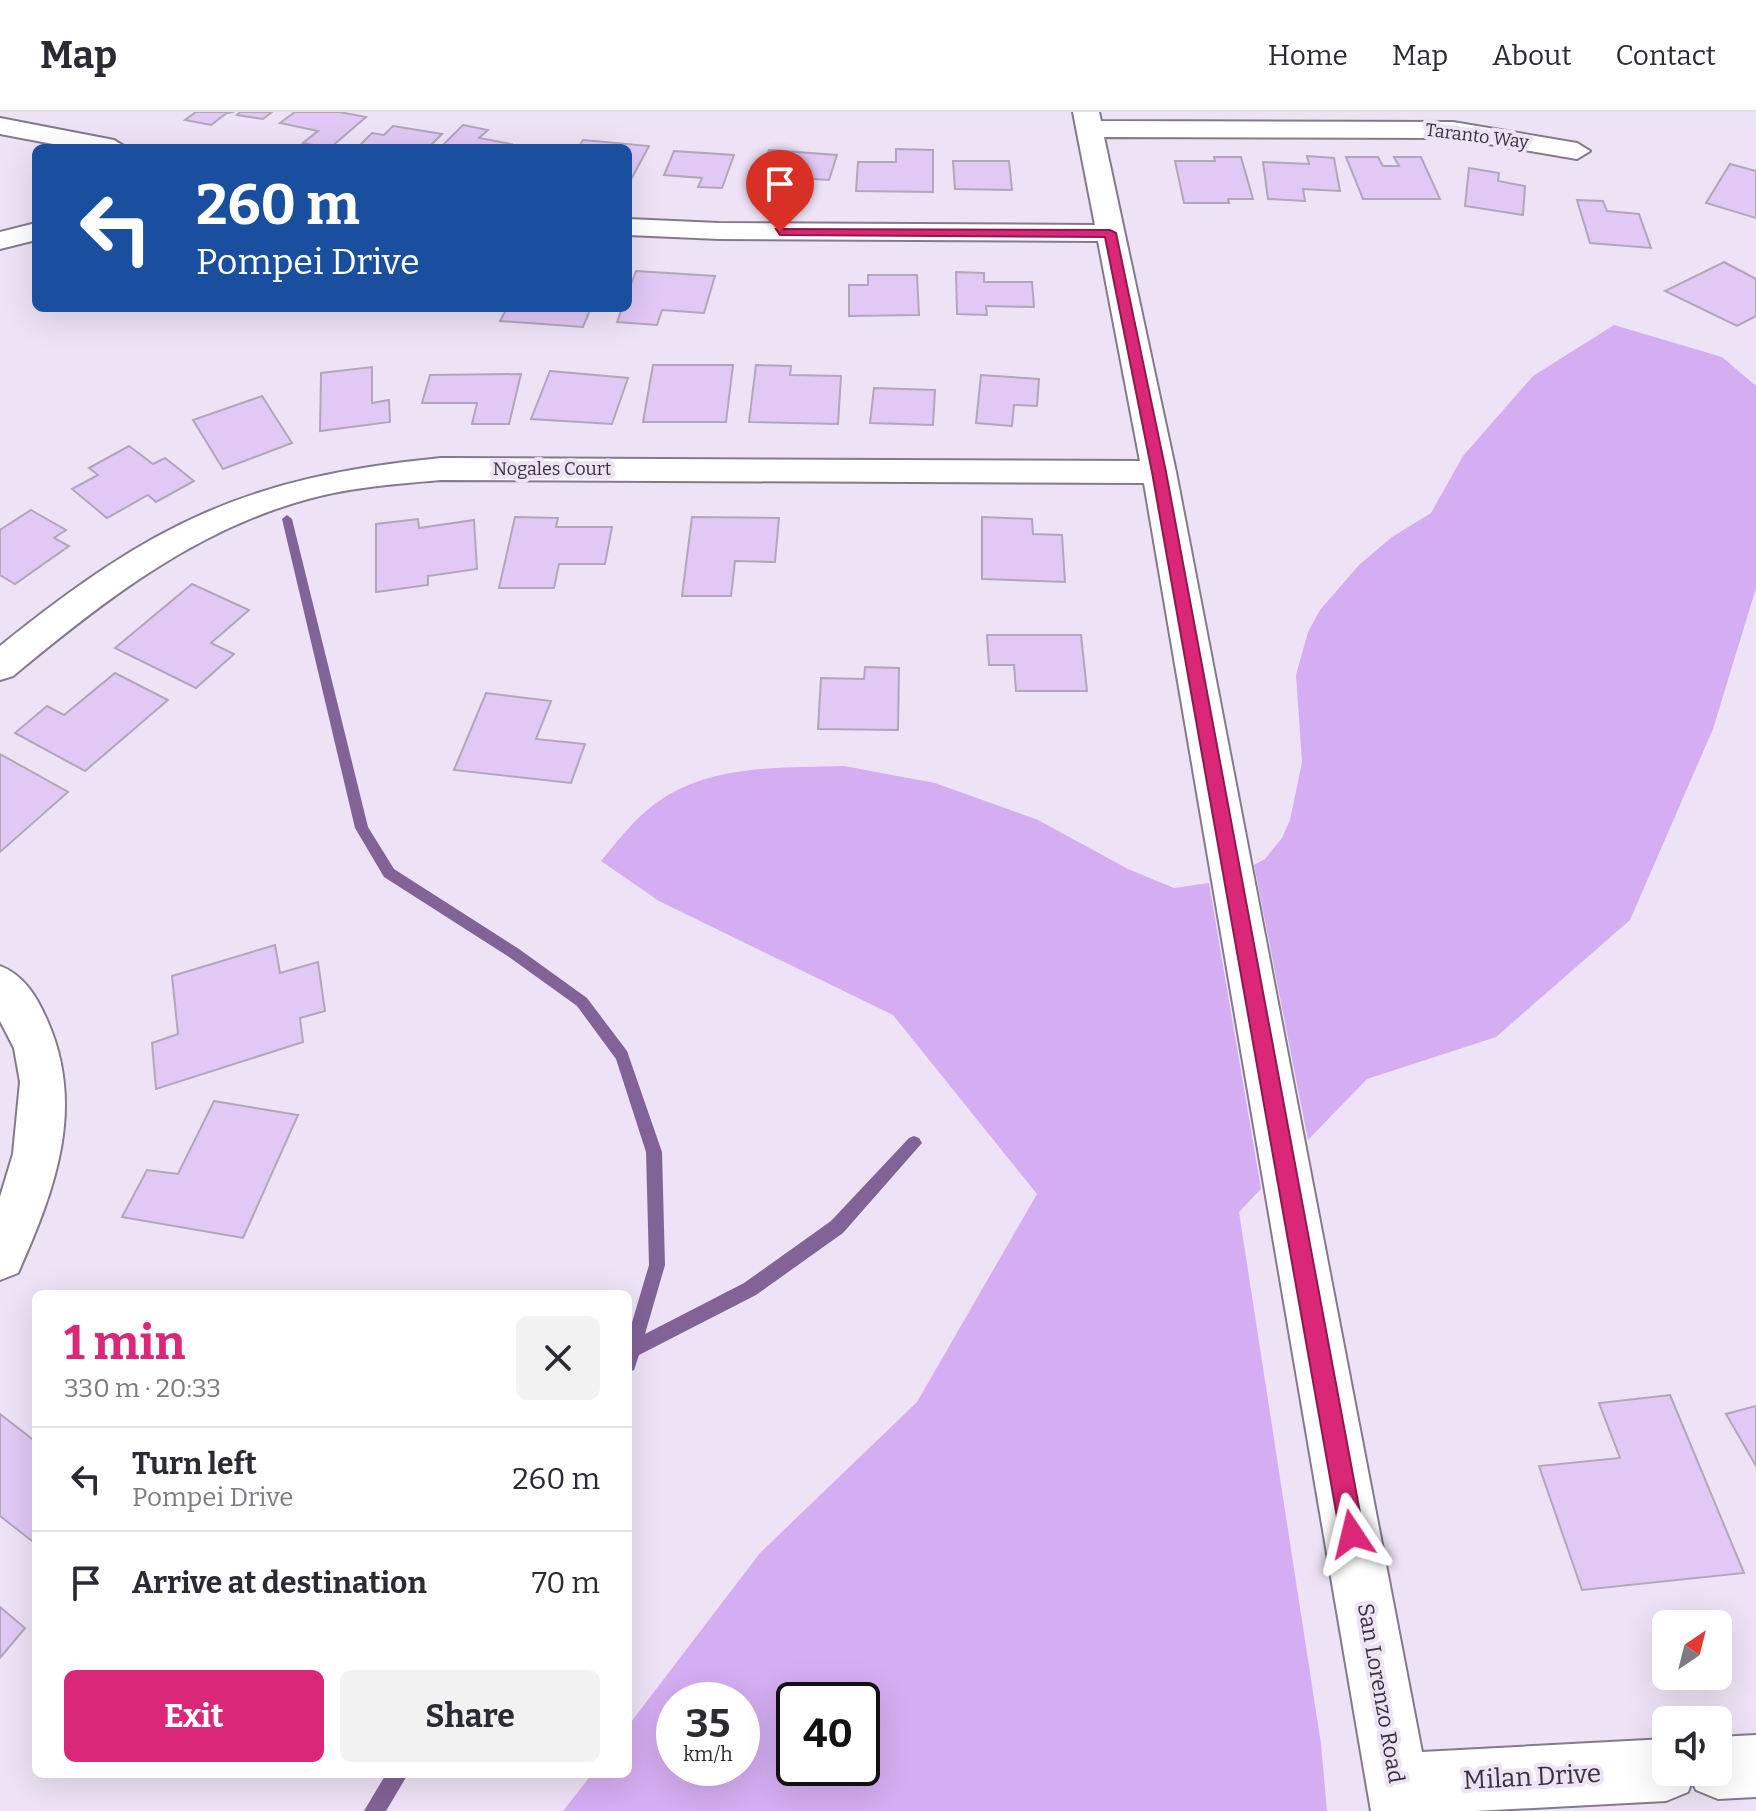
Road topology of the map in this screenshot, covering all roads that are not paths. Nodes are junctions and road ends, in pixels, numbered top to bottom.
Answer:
1 (1088, 120) edge
2 (1340, 120) edge
3 (0, 126) edge
4 (93, 144) edge
5 (1577, 151) dead end
6 (632, 227) edge
7 (32, 232) edge
8 (1110, 233) junction
9 (0, 241) edge
10 (1159, 472) junction
11 (0, 666) edge
12 (0, 986) edge
13 (0, 1255) edge
14 (1756, 1766) edge
15 (1732, 1767) edge
16 (1652, 1771) edge
17 (1400, 1798) edge

1 - 2 street, Taranto Way
1 - 8 street, San Lorenzo Road
2 - 5 street, Taranto Way
3 - 4 street
6 - 8 street
7 - 9 street
8 - 10 street, San Lorenzo Road
10 - 11 street, Nogales Court
10 - 17 street, San Lorenzo Road
12 - 13 street
14 - 15 street
16 - 17 street, Milan Drive

